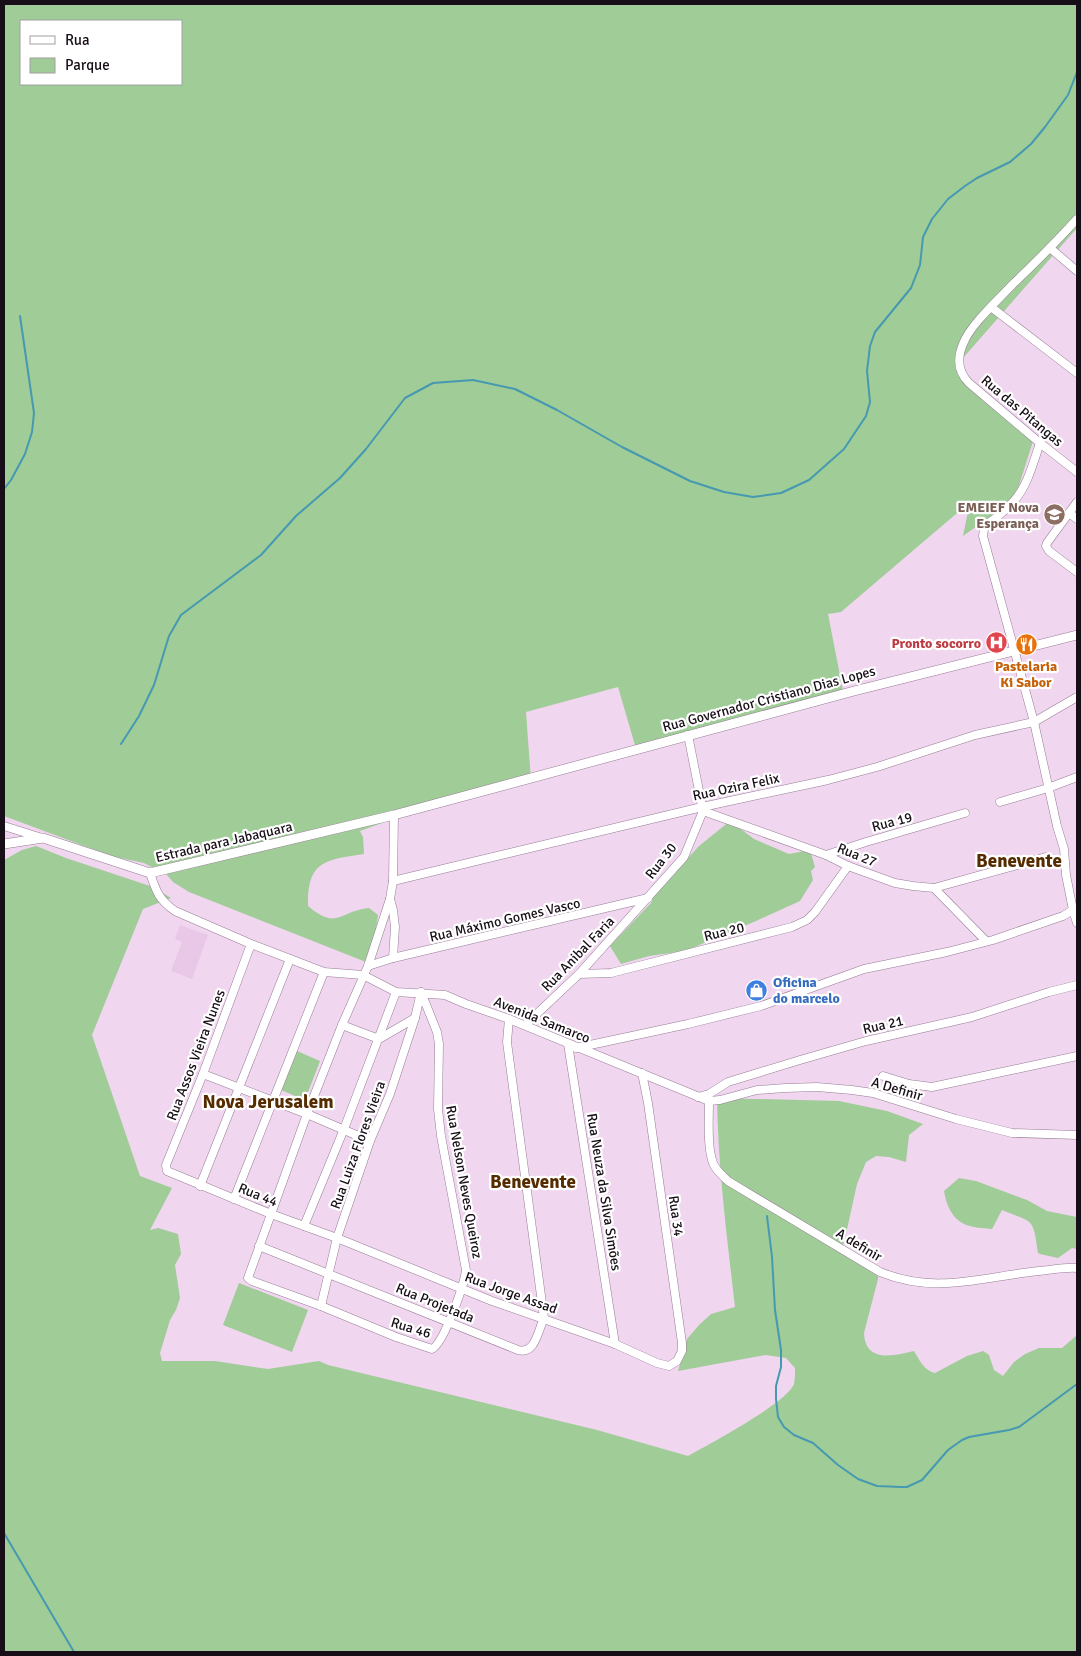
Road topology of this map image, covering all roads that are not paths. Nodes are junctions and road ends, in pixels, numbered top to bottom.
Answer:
1 (1077, 219) edge
2 (1050, 248) junction
3 (1077, 270) edge
4 (991, 307) junction
5 (1077, 373) edge
6 (1040, 443) junction
7 (1077, 472) edge
8 (1077, 502) edge
9 (1069, 513) junction
10 (1077, 519) edge
11 (1077, 572) edge
12 (1077, 635) edge
13 (1014, 650) junction
14 (1077, 697) edge
15 (1034, 722) junction
16 (688, 735) junction
17 (1076, 777) edge
18 (1048, 788) junction
19 (469, 795) joint
20 (1000, 802) dead end
21 (702, 809) junction
22 (965, 813) dead end
23 (394, 815) junction
24 (4, 826) edge
25 (43, 838) junction
26 (4, 844) edge
27 (826, 856) junction
28 (1046, 857) dead end
29 (848, 866) junction
30 (150, 873) junction
31 (393, 881) junction
32 (934, 888) junction
33 (648, 898) junction
34 (390, 899) junction
35 (1075, 909) edge
36 (1077, 923) edge
37 (986, 942) junction
38 (251, 944) junction
39 (394, 958) junction
40 (290, 959) junction
41 (368, 966) junction
42 (324, 972) junction
43 (579, 974) junction
44 (363, 975) junction
45 (1077, 985) edge
46 (396, 992) junction
47 (420, 992) junction
48 (415, 1018) junction
49 (509, 1019) junction
50 (342, 1025) junction
51 (525, 1025) junction
52 (379, 1038) junction
53 (568, 1044) junction
54 (576, 1048) junction
55 (1077, 1056) edge
56 (642, 1073) junction
57 (203, 1074) junction
58 (883, 1076) dead end
59 (240, 1087) junction
60 (698, 1097) junction
61 (274, 1101) junction
62 (709, 1101) junction
63 (307, 1114) junction
64 (344, 1129) junction
65 (1077, 1135) edge
66 (370, 1141) junction
67 (170, 1174) joint
68 (200, 1186) junction
69 (234, 1199) junction
70 (271, 1214) junction
71 (304, 1226) junction
72 (337, 1238) junction
73 (259, 1246) junction
74 (1077, 1268) edge
75 (329, 1274) junction
76 (462, 1289) junction
77 (321, 1306) junction
78 (544, 1318) junction
79 (449, 1322) junction
80 (615, 1344) junction
81 (677, 1362) joint

1 - 2 street
2 - 3 street
2 - 4 street
4 - 5 street
4 - 6 street, Rua das Pitangas
6 - 7 street, Rua das Pitangas
6 - 13 street
8 - 9 street
9 - 10 street
9 - 11 street
12 - 13 street, Rua Governador Cristiano Dias Lopes
13 - 15 street
13 - 16 street, Rua Governador Cristiano Dias Lopes
14 - 15 street, Rua Ozira Felix
15 - 18 street
15 - 21 street, Rua Ozira Felix
16 - 19 street, Rua Governador Cristiano Dias Lopes
16 - 21 street
17 - 18 street
18 - 20 street
18 - 35 street
19 - 23 street, Estrada para Jabaquara
21 - 27 street, Rua 27
21 - 31 street, Rua Ozira Felix
21 - 33 street, Rua 30
22 - 27 street, Rua 19
23 - 30 street, Estrada para Jabaquara
23 - 31 street
24 - 25 street
25 - 26 street, Estrada para Jabaquara
25 - 30 street, Estrada para Jabaquara
27 - 29 street, Rua 27
28 - 32 street
29 - 32 street, Rua 27
29 - 43 street, Rua 20
30 - 38 street
31 - 34 street
32 - 37 street
33 - 39 street, Rua Máximo Gomes Vasco
33 - 43 street, Rua Anibal Faria
34 - 39 street
34 - 41 street
35 - 36 street
35 - 37 street
37 - 54 street
38 - 40 street
38 - 57 street, Rua Assos Vieira Nunes
39 - 41 street, Rua Máximo Gomes Vasco
40 - 42 street
40 - 59 street
41 - 44 street
42 - 44 street
42 - 61 street
43 - 51 street, Rua Anibal Faria
44 - 46 street, Avenida Samarco
44 - 50 street
45 - 60 street, Rua 21
46 - 47 street, Avenida Samarco
46 - 52 street
47 - 48 street, Rua Luiza Flores Vieira
47 - 49 street, Avenida Samarco
47 - 76 street, Rua Nelson Neves Queiroz
48 - 52 street
48 - 66 street, Rua Luiza Flores Vieira
49 - 51 street, Avenida Samarco
49 - 78 street
50 - 52 street
50 - 63 street
51 - 53 street, Avenida Samarco
52 - 64 street
53 - 54 street, Avenida Samarco
53 - 80 street, Rua Neuza da Silva Simões
54 - 56 street, Avenida Samarco
55 - 58 street
56 - 60 street, Avenida Samarco
56 - 81 street, Rua 34
57 - 59 street
57 - 67 street, Rua Assos Vieira Nunes
59 - 61 street
59 - 68 street
60 - 62 street, Avenida Samarco
61 - 63 street
61 - 69 street
62 - 65 street, A Definir
62 - 74 street, A definir
63 - 64 street
63 - 70 street
64 - 66 street
64 - 71 street
66 - 72 street, Rua Luiza Flores Vieira
67 - 68 street, Rua 44
68 - 69 street, Rua 44
69 - 70 street, Rua 44
70 - 71 street, Rua 44
70 - 73 street
71 - 72 street, Rua 44
72 - 75 street, Rua Luiza Flores Vieira
72 - 76 street, Rua Jorge Assad
73 - 75 street, Rua Projetada
73 - 77 street
75 - 77 street, Rua Luiza Flores Vieira
75 - 79 street, Rua Projetada
76 - 78 street, Rua Jorge Assad
76 - 79 street, Rua 46
77 - 79 street, Rua 46
78 - 79 street, Rua Projetada
78 - 80 street, Rua Jorge Assad
80 - 81 street, Rua Jorge Assad

